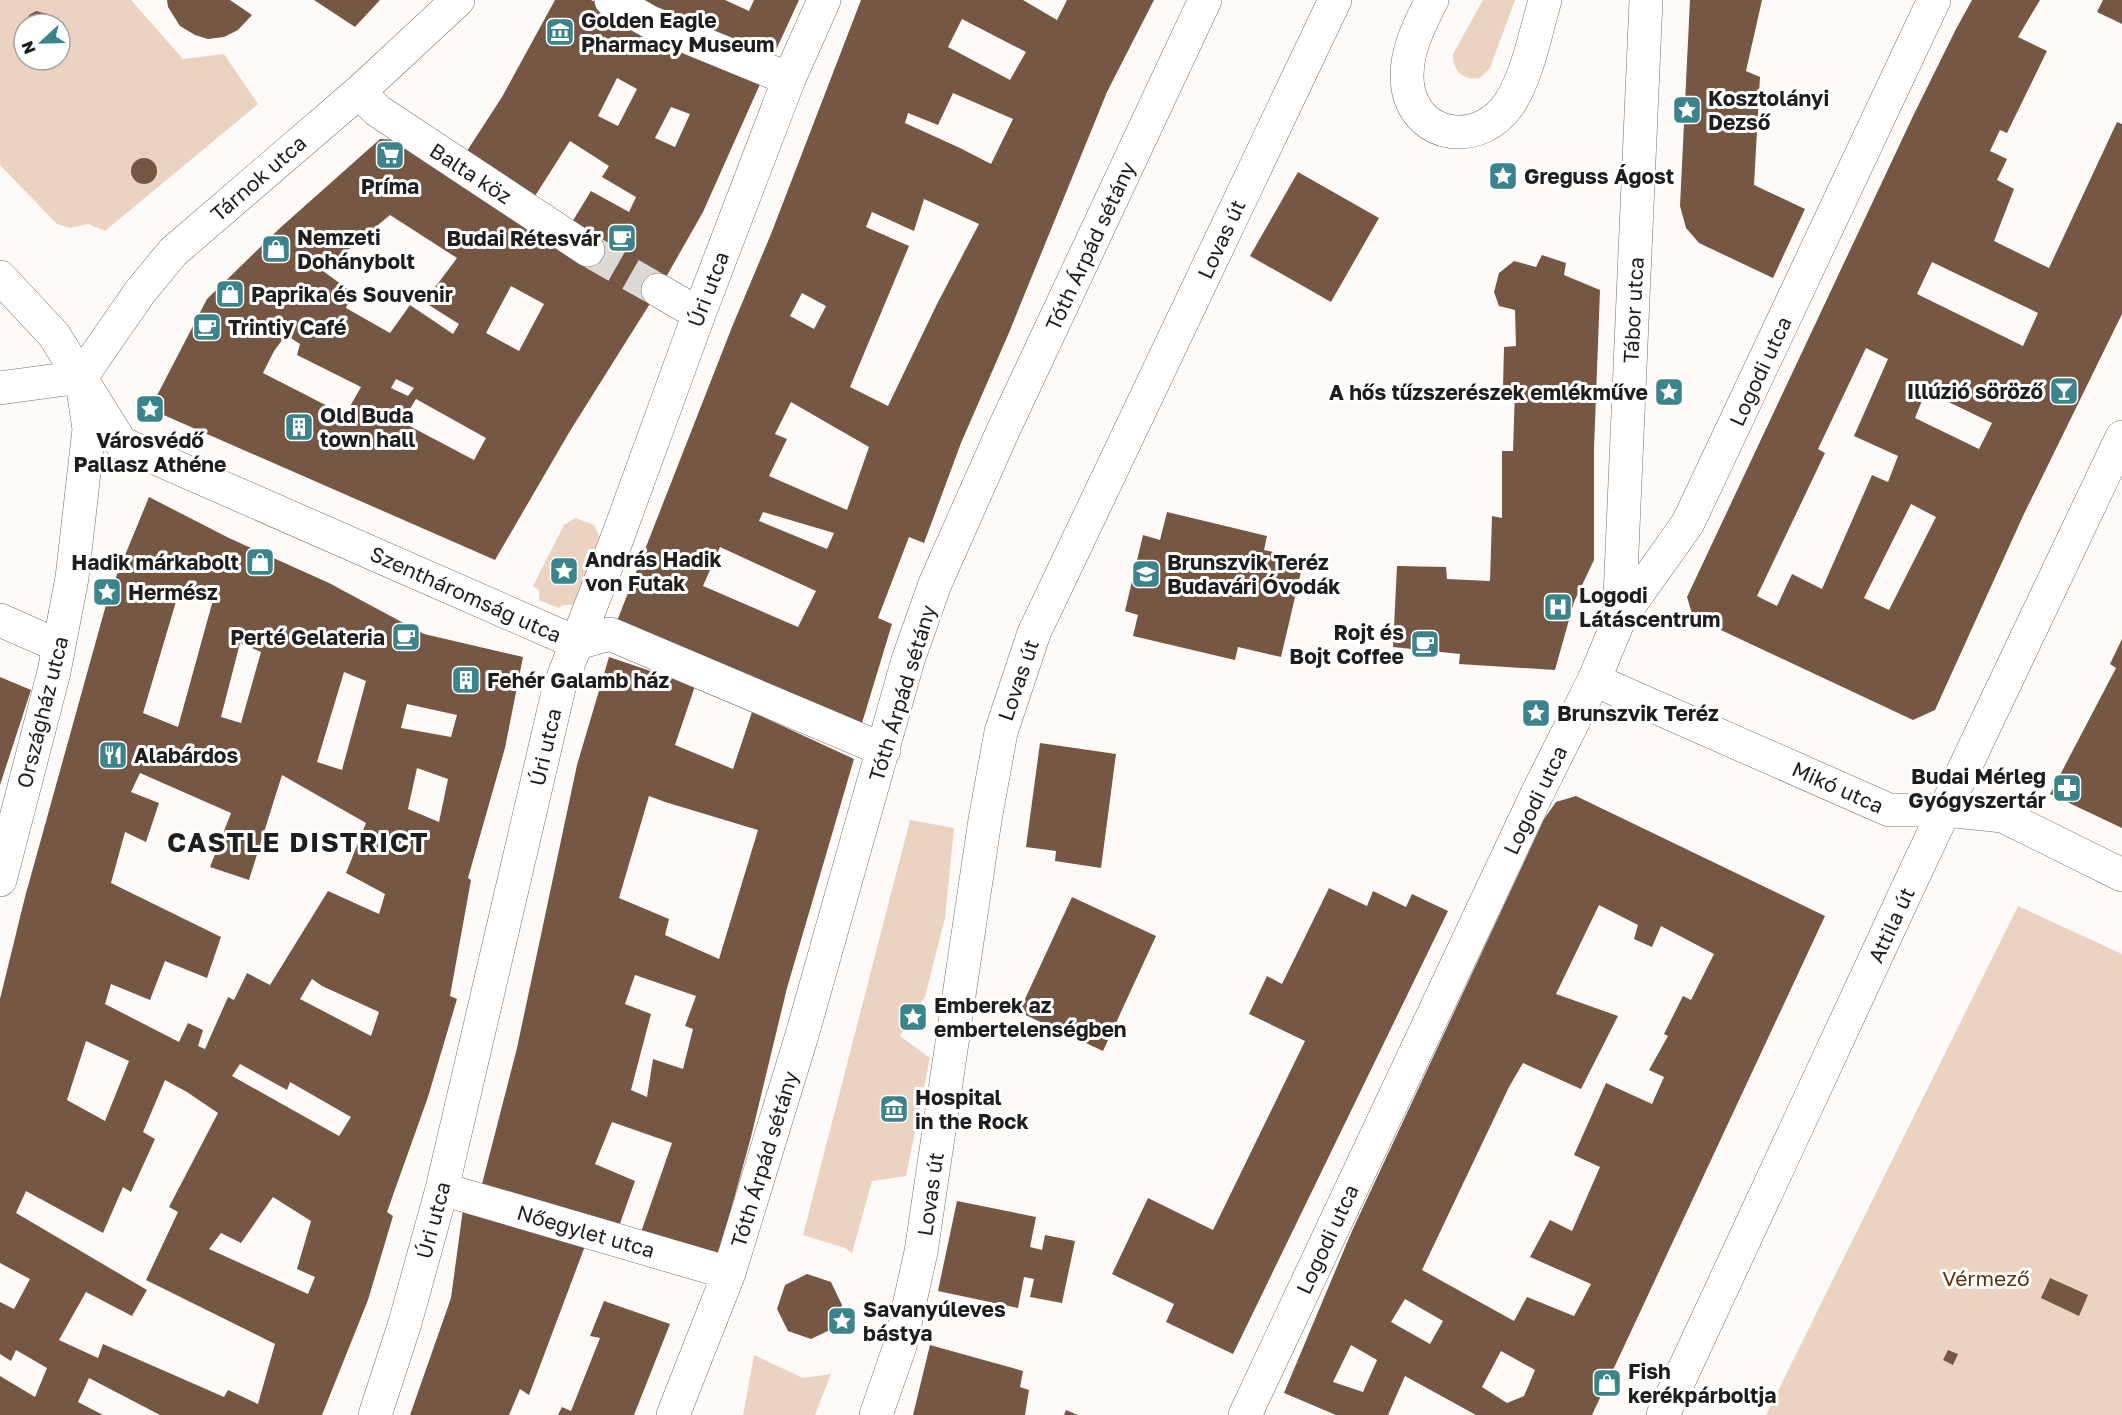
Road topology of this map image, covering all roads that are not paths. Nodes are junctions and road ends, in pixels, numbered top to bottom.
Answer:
1 (458, 0) edge
2 (611, 0) edge
3 (824, 0) edge
4 (1205, 0) edge
5 (1335, 0) edge
6 (1432, 0) edge
7 (1545, 0) edge
8 (1646, 0) edge
9 (1934, 0) edge
10 (789, 79) junction
11 (358, 92) junction
12 (588, 250) tunnel mouth
13 (0, 277) edge
14 (658, 290) tunnel mouth
15 (12, 309) edge
16 (699, 314) junction
17 (81, 377) junction
18 (0, 388) edge
19 (2122, 437) edge
20 (0, 620) edge
21 (1619, 620) junction
22 (577, 643) junction
23 (59, 646) junction
24 (1594, 680) junction
25 (884, 750) junction
26 (1945, 810) junction
27 (2122, 875) edge
28 (0, 880) edge
29 (442, 1189) junction
30 (729, 1274) junction
31 (375, 1415) edge
32 (673, 1415) edge
33 (876, 1415) edge
34 (1245, 1415) edge
35 (1663, 1415) edge

1 - 11 street, Tárnok utca
2 - 10 street
3 - 10 street, Úri utca
4 - 25 street, Tóth Árpád sétány
5 - 33 street, Lovas út
6 - 7 street
8 - 21 street, Tábor utca
9 - 21 street, Logodi utca
10 - 16 street, Úri utca
11 - 12 street, Balta köz
11 - 17 street, Tárnok utca
13 - 15 street, Szentháromság utca
14 - 16 street
15 - 17 street, Szentháromság utca
16 - 22 street, Úri utca
17 - 18 street
17 - 22 street, Szentháromság utca
17 - 23 street, Országház utca
19 - 26 street, Attila út
20 - 23 street
21 - 24 street, Logodi utca
22 - 25 street, Szentháromság utca
22 - 29 street, Úri utca
23 - 28 street, Országház utca
24 - 26 street, Mikó utca
24 - 34 street, Logodi utca
25 - 30 street, Tóth Árpád sétány
26 - 27 street, Mikó utca
26 - 35 street, Attila út
29 - 30 street, Nőegylet utca
29 - 31 street, Úri utca
30 - 32 street, Tóth Árpád sétány

